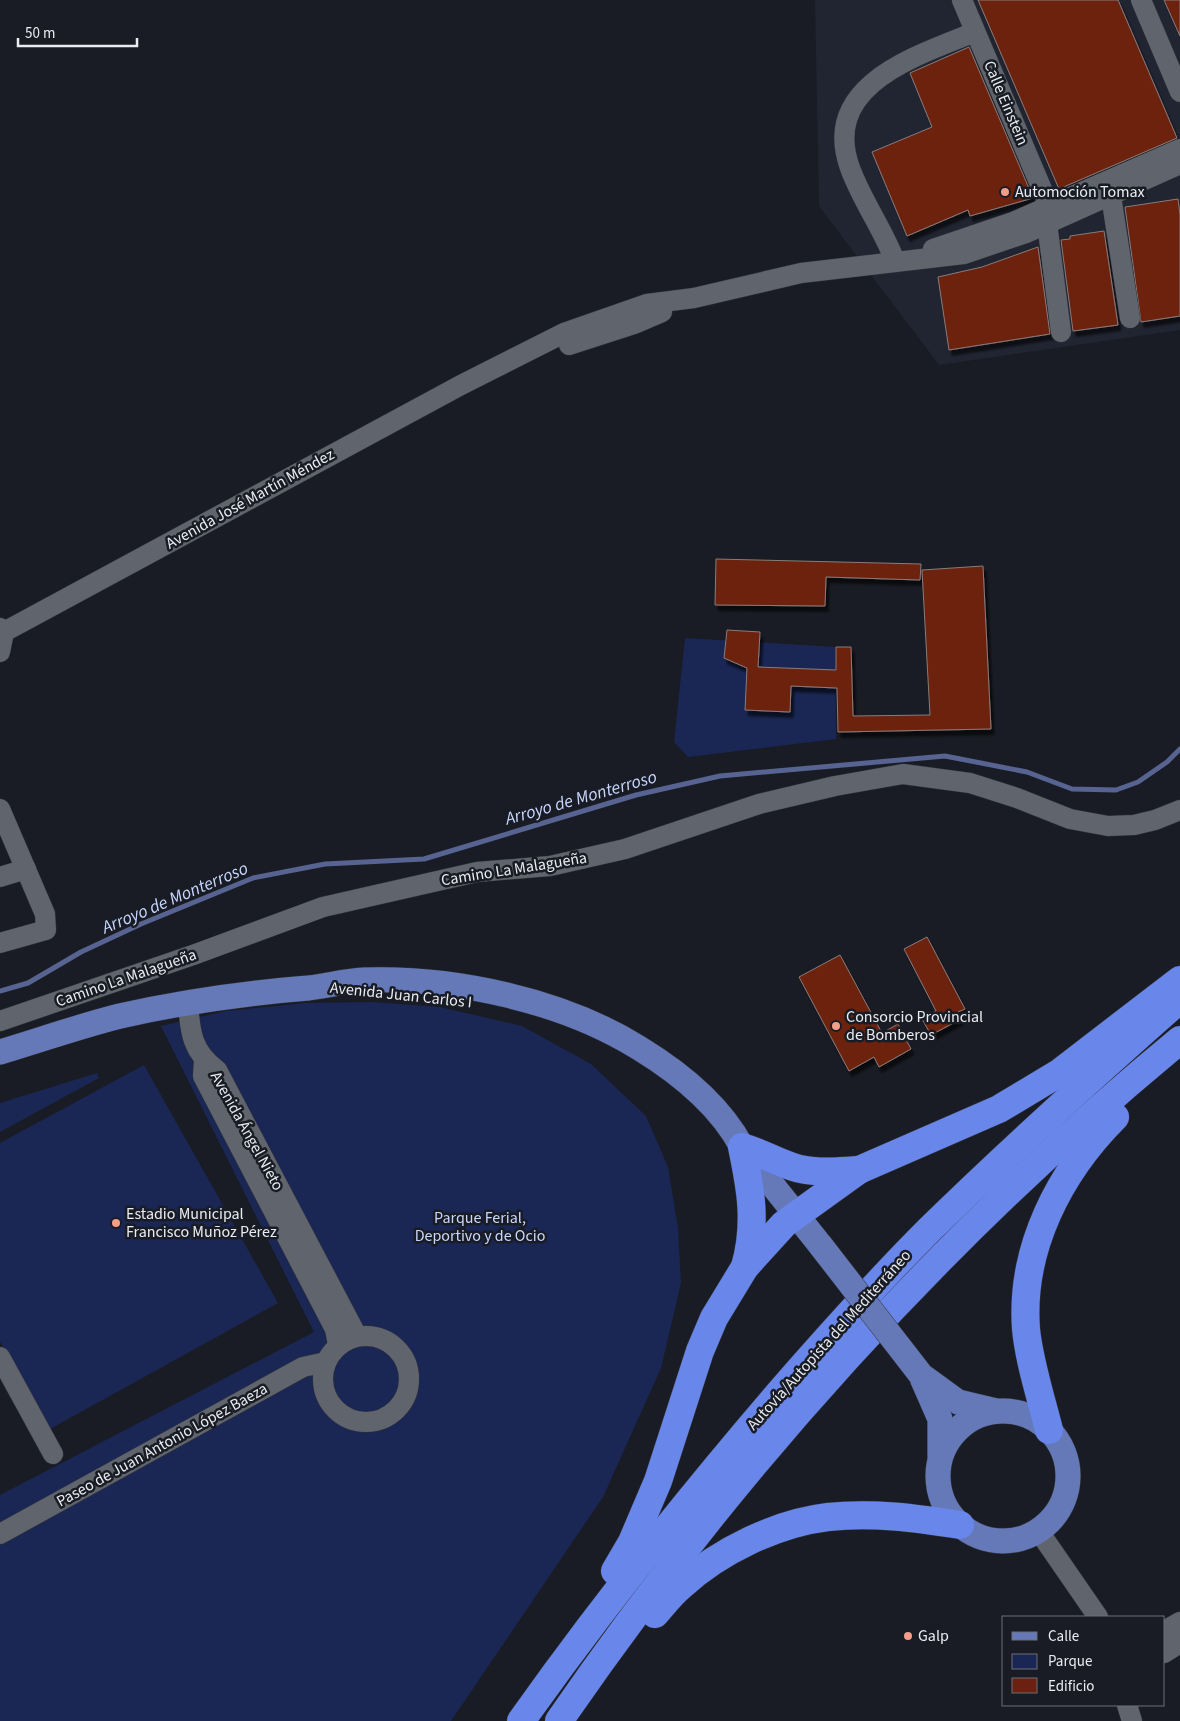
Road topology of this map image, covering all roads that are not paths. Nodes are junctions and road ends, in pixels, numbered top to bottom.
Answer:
1 (962, 0) edge
2 (1141, 0) edge
3 (975, 32) junction
4 (1180, 92) edge
5 (1180, 149) edge
6 (1180, 164) edge
7 (1111, 196) junction
8 (1048, 215) junction
9 (896, 261) junction
10 (1130, 318) dead end
11 (1061, 332) dead end
12 (1, 638) edge
13 (0, 809) edge
14 (1180, 810) edge
15 (26, 869) junction
16 (0, 876) edge
17 (0, 943) edge
18 (1180, 980) edge
19 (1180, 999) edge
20 (188, 1003) junction
21 (0, 1020) edge
22 (1180, 1040) edge
23 (0, 1052) edge
24 (204, 1060) junction
25 (742, 1147) junction
26 (859, 1170) junction
27 (795, 1214) junction
28 (745, 1267) junction
29 (357, 1336) junction
30 (338, 1345) junction
31 (0, 1357) edge
32 (326, 1362) junction
33 (921, 1375) junction
34 (997, 1411) junction
35 (1049, 1430) junction
36 (52, 1454) dead end
37 (940, 1456) junction
38 (960, 1525) junction
39 (1038, 1530) junction
40 (0, 1534) edge
41 (1097, 1616) edge
42 (1180, 1622) edge
43 (590, 1625) junction
44 (1165, 1631) edge
45 (1180, 1643) edge
46 (1165, 1652) edge
47 (593, 1670) junction
48 (1127, 1706) edge
49 (521, 1721) edge
50 (558, 1721) edge
51 (1132, 1721) edge

1 - 3 street, Calle Einstein
2 - 4 street
3 - 8 street, Calle Einstein
3 - 9 street
5 - 8 street, Avenida José Martín Méndez
6 - 7 street, Avenida José Martín Méndez
7 - 8 street, Avenida José Martín Méndez
7 - 10 street
8 - 9 street, Avenida José Martín Méndez
8 - 9 street, Avenida José Martín Méndez
8 - 11 street, Calle Einstein
9 - 12 street, Avenida José Martín Méndez
13 - 15 street
14 - 21 street, Camino La Malagueña
15 - 16 street
15 - 17 street
18 - 26 highway
19 - 43 highway, Autovía/Autopista del Mediterráneo
20 - 23 main road, Avenida Juan Carlos I
20 - 24 street, Avenida Ángel Nieto
20 - 25 main road, Avenida Juan Carlos I
22 - 35 highway
22 - 47 highway, Autovía/Autopista del Mediterráneo
24 - 29 street, Avenida Ángel Nieto
24 - 30 street, Avenida Ángel Nieto
25 - 26 highway
25 - 27 main road, Avenida Juan Carlos I
25 - 28 highway
26 - 27 highway
27 - 28 highway
27 - 33 main road, Avenida Juan Carlos I, bridge
28 - 43 highway
29 - 30 street
29 - 32 street
30 - 32 street
31 - 36 street
32 - 40 street, Paseo de Juan Antonio López Baeza
33 - 34 main road
33 - 37 main road
34 - 35 main road
34 - 37 main road
35 - 39 main road
37 - 38 main road
38 - 39 main road
38 - 47 highway
39 - 41 street
42 - 44 street
43 - 49 highway, Autovía/Autopista del Mediterráneo
45 - 46 street
47 - 50 highway, Autovía/Autopista del Mediterráneo
48 - 51 street

